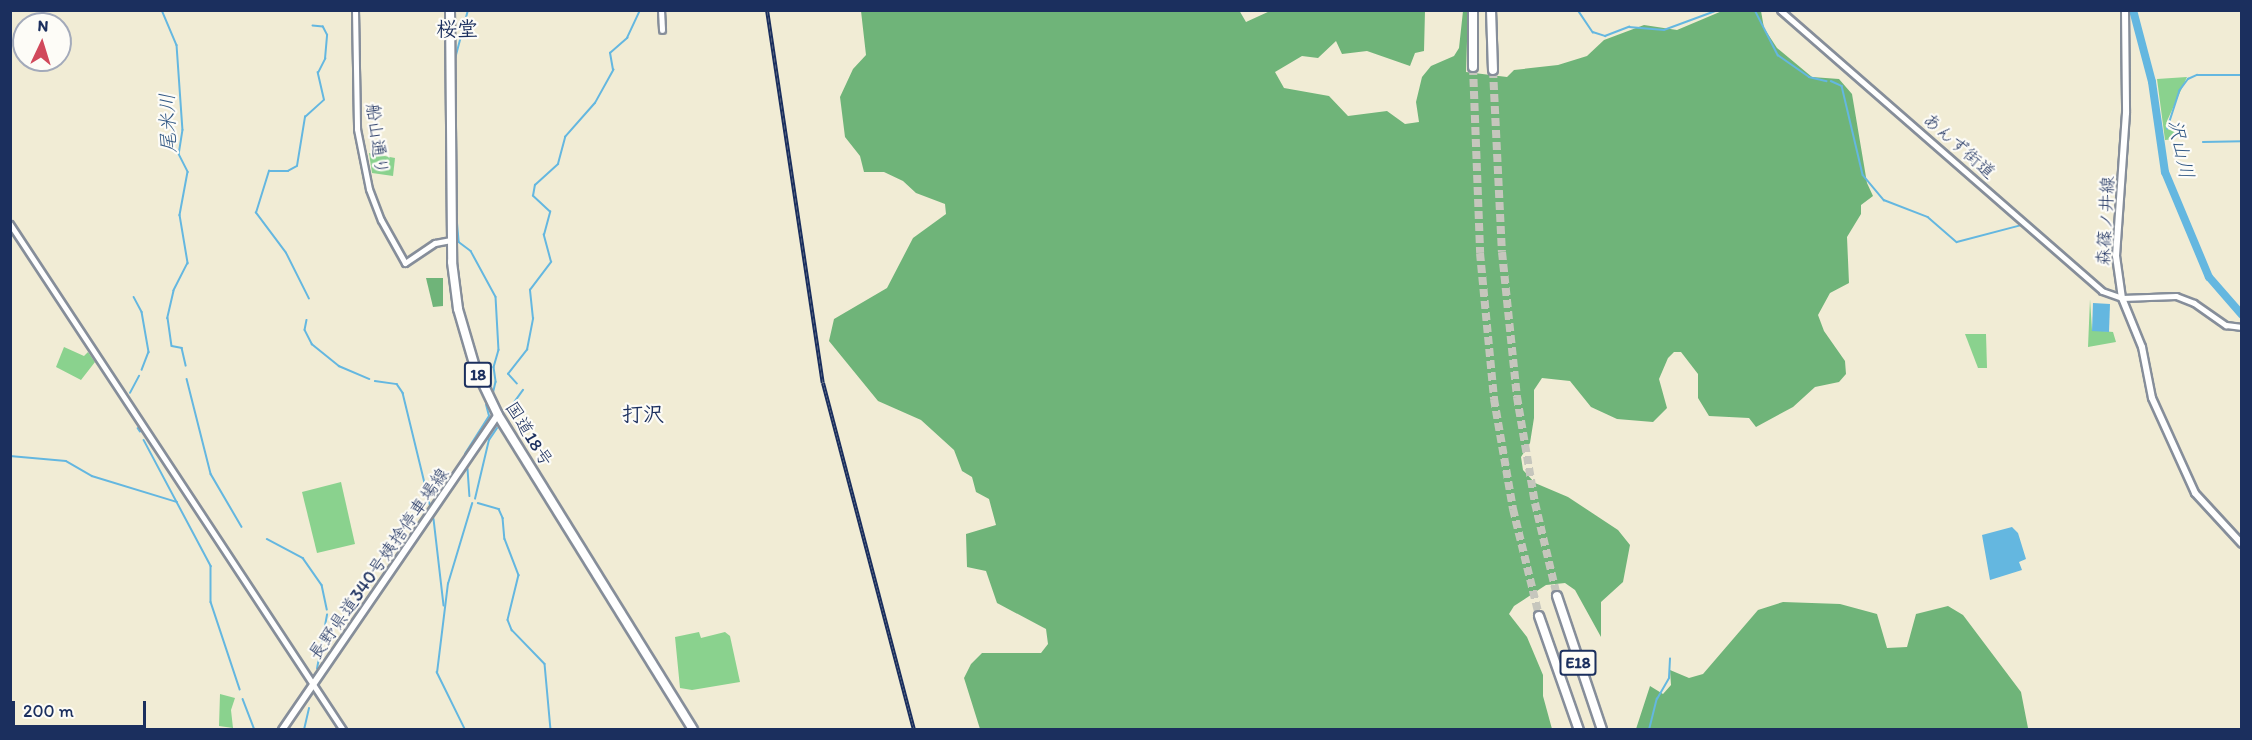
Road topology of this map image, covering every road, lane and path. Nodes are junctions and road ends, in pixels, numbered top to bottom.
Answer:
1 (355, 10) edge
2 (450, 10) edge
3 (661, 10) edge
4 (1473, 10) edge
5 (1491, 10) edge
6 (1780, 10) edge
7 (2125, 10) edge
8 (662, 30) dead end
9 (1473, 67) tunnel mouth
10 (1493, 70) tunnel mouth
11 (10, 224) edge
12 (452, 240) junction
13 (2122, 298) junction
14 (2241, 327) edge
15 (498, 415) junction
16 (2241, 544) edge
17 (1557, 596) tunnel mouth
18 (1539, 616) tunnel mouth
19 (315, 684) junction
20 (282, 729) edge
21 (343, 729) edge
22 (693, 729) edge
23 (1579, 729) edge
24 (1602, 729) edge

1 - 12 street, 船山通り
2 - 12 highway, 国道18号 / 18
3 - 8 street
4 - 9 highway
5 - 10 highway
6 - 13 street, あんず街道
7 - 13 main road, 森篠ノ井線
11 - 19 street
12 - 15 highway, 国道18号 / 18
13 - 14 street
13 - 16 main road, 森篠ノ井線
15 - 19 main road, 長野県道340号姨捨停車場線
15 - 22 highway, 国道18号 / 18
17 - 24 highway, E18
18 - 23 highway, E18
19 - 20 main road, 長野県道340号姨捨停車場線
19 - 21 street

